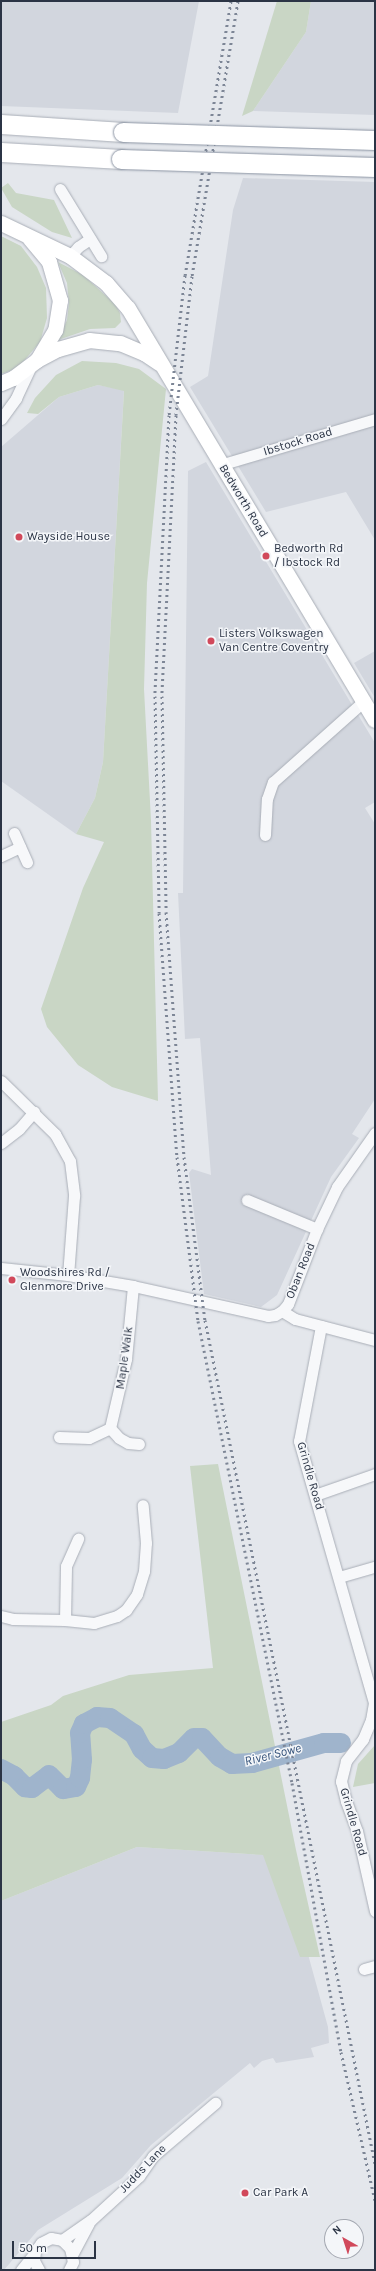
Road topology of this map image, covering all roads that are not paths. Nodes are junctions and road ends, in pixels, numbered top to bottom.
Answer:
1 (1, 124) edge
2 (375, 140) edge
3 (1, 152) edge
4 (375, 167) edge
5 (60, 189) dead end
6 (3, 222) edge
7 (25, 234) junction
8 (90, 239) junction
9 (70, 256) junction
10 (101, 256) dead end
11 (35, 362) junction
12 (162, 364) junction
13 (1, 383) edge
14 (1, 419) edge
15 (375, 419) edge
16 (220, 464) junction
17 (364, 701) junction
18 (375, 720) edge
19 (14, 833) dead end
20 (265, 835) dead end
21 (20, 847) junction
22 (1, 856) edge
23 (27, 862) dead end
24 (1, 1081) edge
25 (34, 1112) junction
26 (375, 1133) edge
27 (1, 1143) edge
28 (247, 1200) dead end
29 (317, 1229) junction
30 (1, 1268) edge
31 (68, 1275) junction
32 (133, 1286) junction
33 (282, 1311) junction
34 (321, 1326) junction
35 (375, 1340) edge
36 (110, 1428) junction
37 (59, 1437) dead end
38 (139, 1444) dead end
39 (375, 1474) edge
40 (315, 1496) junction
41 (143, 1504) dead end
42 (78, 1539) dead end
43 (375, 1567) edge
44 (339, 1577) junction
45 (1, 1616) edge
46 (65, 1620) junction
47 (375, 1912) edge
48 (215, 2103) dead end
49 (91, 2220) junction
50 (62, 2240) junction
51 (34, 2254) junction
52 (73, 2264) edge
53 (21, 2270) edge
54 (39, 2270) edge

1 - 2 highway, bridge
3 - 4 highway, bridge
5 - 8 street
6 - 7 main road, Bedworth Road
7 - 9 main road, Bedworth Road
7 - 11 main road
8 - 9 street
8 - 10 street
9 - 12 main road, Bedworth Road
11 - 12 main road
11 - 13 main road
11 - 14 street
12 - 16 main road, Bedworth Road
15 - 16 street, Ibstock Road
16 - 17 main road, Bedworth Road
17 - 18 main road, Bedworth Road
17 - 20 street
19 - 21 street
21 - 22 street
21 - 23 street
24 - 25 street
25 - 27 street
25 - 31 street
26 - 29 street, Oban Road
28 - 29 street, Oban Road
29 - 33 street, Oban Road
30 - 31 street
31 - 32 street
32 - 33 street
32 - 36 street, Maple Walk
33 - 34 street
34 - 35 street
34 - 40 street, Grindle Road
36 - 37 street
36 - 38 street
39 - 40 street
40 - 44 street, Grindle Road
41 - 46 street
42 - 46 street
43 - 44 street
44 - 47 street, Grindle Road
45 - 46 street
48 - 49 street, Judds Lane
49 - 50 street, Judds Lane
49 - 52 street, Judds Lane
50 - 51 street
50 - 52 street
51 - 53 street
51 - 54 street

